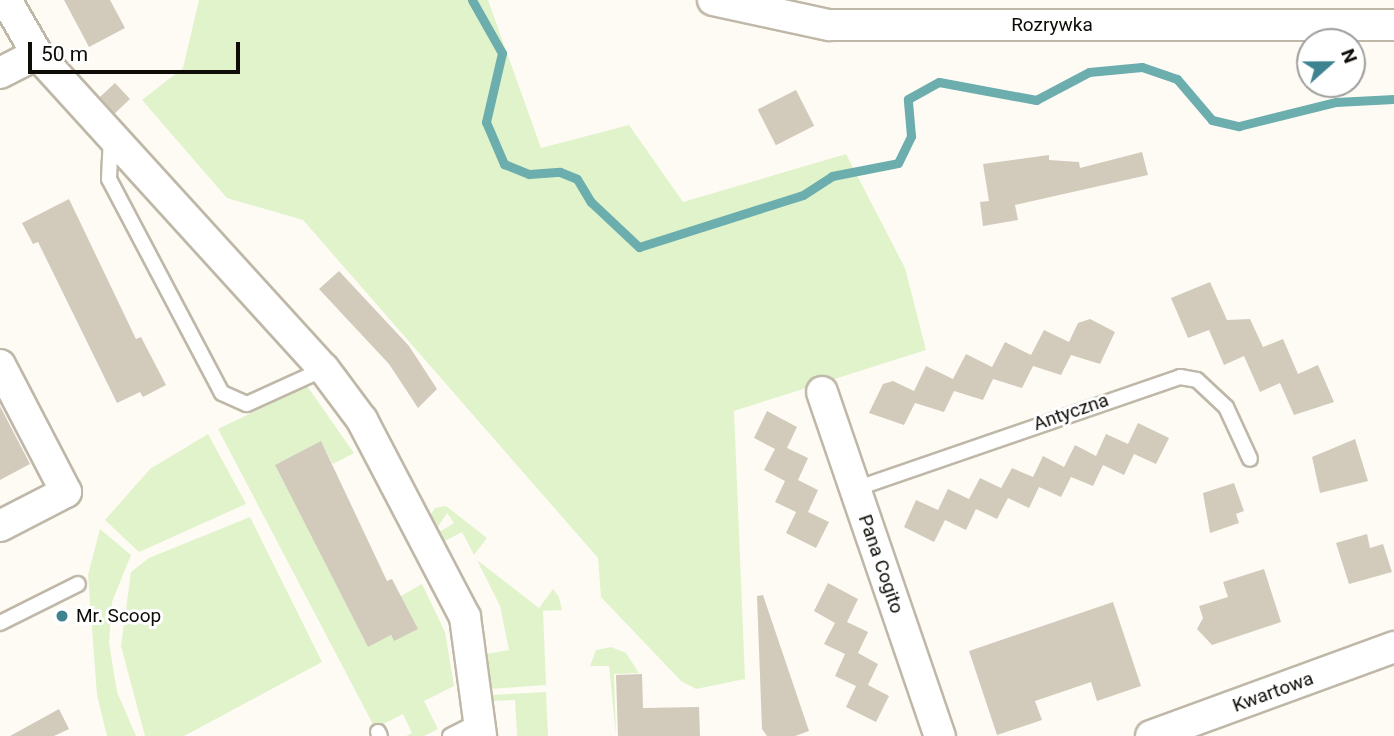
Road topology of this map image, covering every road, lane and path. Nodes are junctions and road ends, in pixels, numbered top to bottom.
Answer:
1 (6, 0) edge
2 (713, 0) edge
3 (1394, 25) edge
4 (37, 54) junction
5 (0, 73) edge
6 (111, 132) junction
7 (0, 365) edge
8 (324, 369) junction
9 (822, 392) dead end
10 (1250, 459) dead end
11 (855, 489) junction
12 (0, 526) edge
13 (78, 584) dead end
14 (0, 623) edge
15 (1394, 647) edge
16 (480, 729) edge
17 (450, 736) edge
18 (940, 736) edge
19 (1151, 736) edge

1 - 4 street
2 - 3 street, Rozrywka
4 - 5 street
4 - 6 street
6 - 8 street
6 - 8 lane
7 - 12 street
8 - 16 street
9 - 11 street, Pana Cogito
10 - 11 lane, Antyczna
11 - 18 street, Pana Cogito
13 - 14 lane
15 - 19 street, Kwartowa
16 - 17 lane

